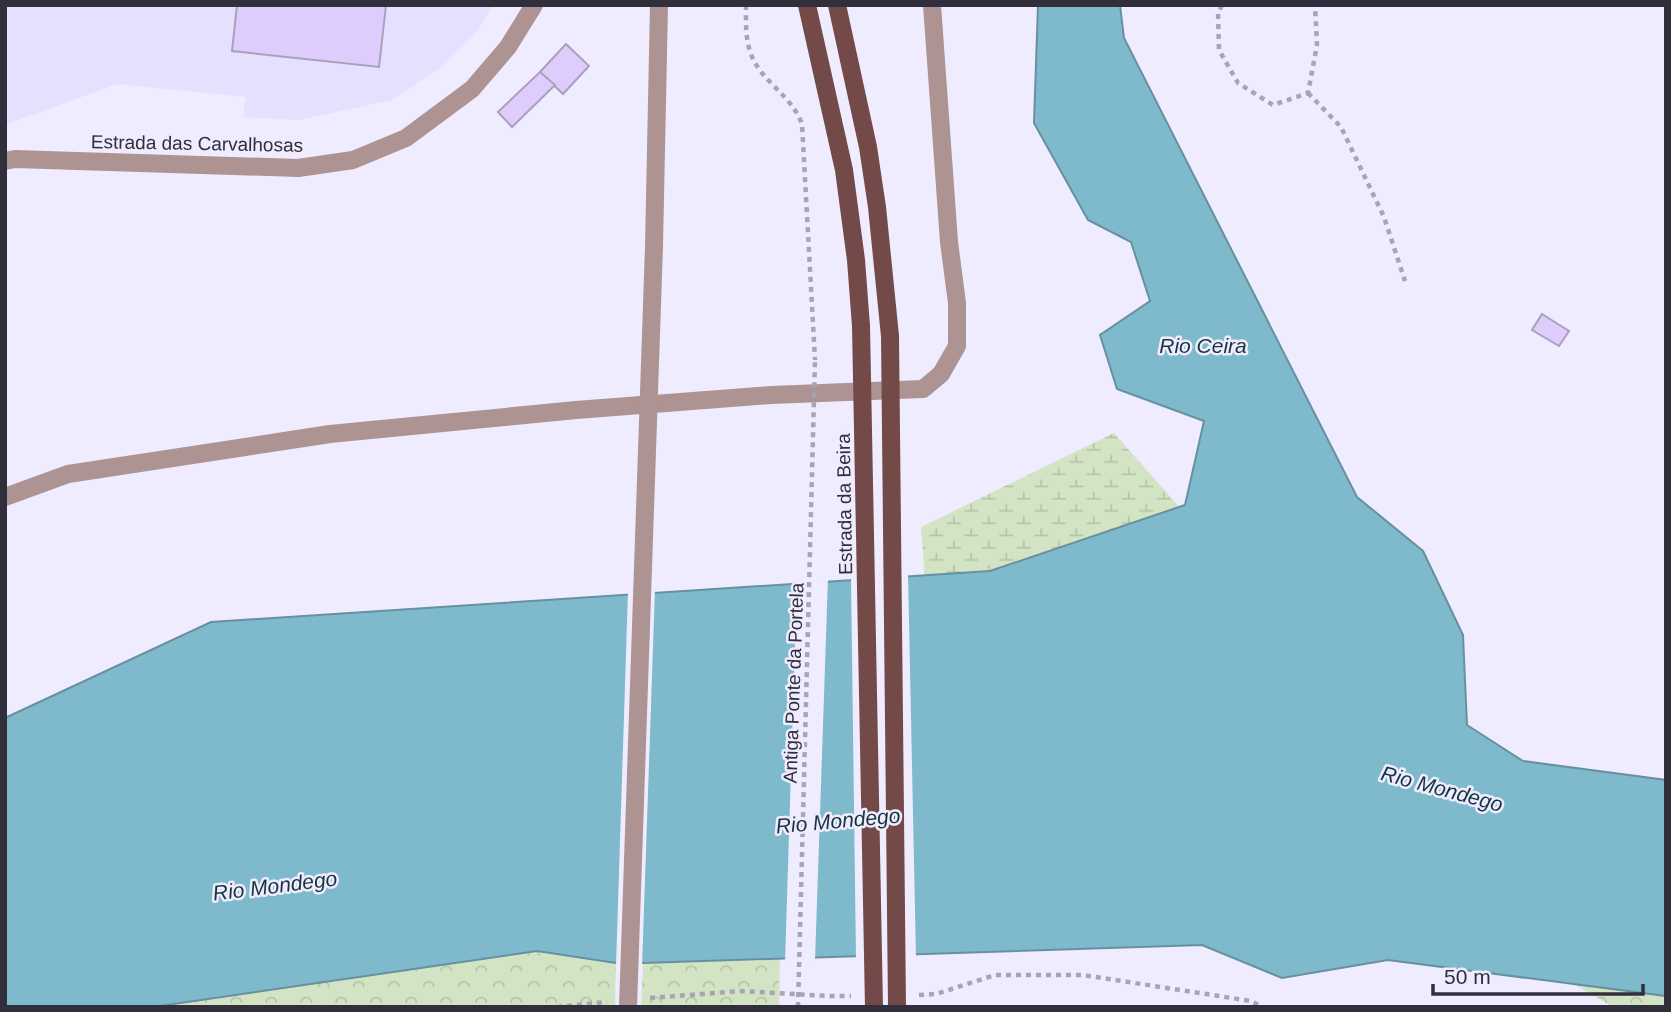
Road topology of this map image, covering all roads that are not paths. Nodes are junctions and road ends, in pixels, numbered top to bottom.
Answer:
1 (534, 5) edge
2 (659, 5) edge
3 (807, 5) edge
4 (837, 5) edge
5 (932, 5) edge
6 (5, 161) edge
7 (5, 497) edge
8 (628, 1007) edge
9 (874, 1007) edge
10 (897, 1007) edge

1 - 6 street, Estrada das Carvalhosas
2 - 8 street, bridge
3 - 9 main road, Estrada da Beira, bridge
4 - 10 main road, bridge
5 - 7 street

